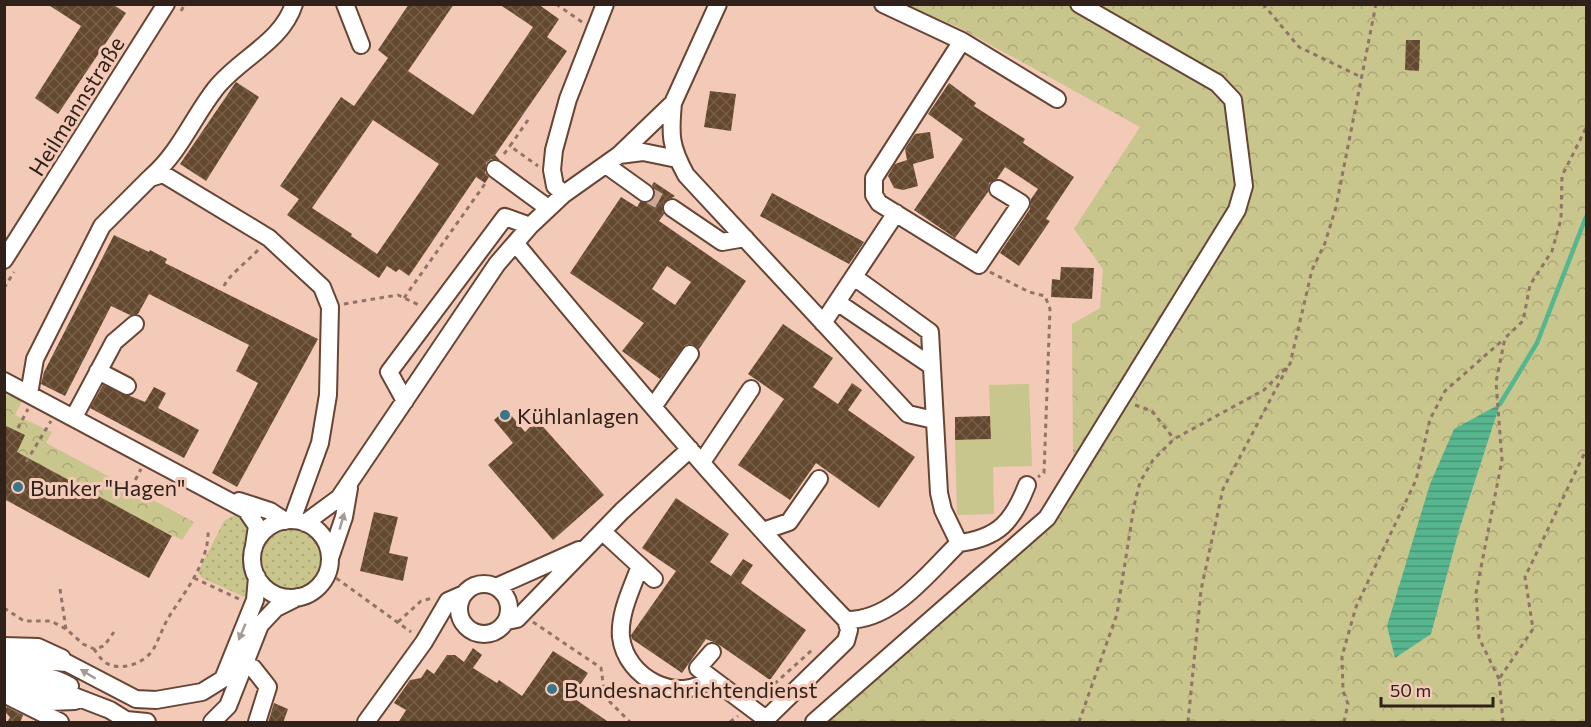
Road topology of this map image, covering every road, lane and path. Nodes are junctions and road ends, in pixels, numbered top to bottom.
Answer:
1 (294, 4) edge
2 (345, 4) edge
3 (556, 4) edge
4 (604, 4) edge
5 (718, 4) edge
6 (883, 4) edge
7 (1079, 4) edge
8 (1263, 4) edge
9 (1377, 4) edge
10 (159, 7) edge
11 (594, 30) junction
12 (962, 41) junction
13 (361, 45) dead end
14 (1361, 78) junction
15 (1057, 99) dead end
16 (673, 103) junction
17 (528, 120) dead end
18 (1587, 129) edge
19 (510, 146) junction
20 (504, 154) dead end
21 (677, 159) junction
22 (613, 160) junction
23 (553, 174) junction
24 (491, 175) joint
25 (150, 178) junction
26 (998, 189) dead end
27 (645, 193) tunnel mouth
28 (564, 194) junction
29 (548, 208) junction
30 (672, 208) tunnel mouth
31 (896, 213) junction
32 (530, 226) junction
33 (269, 238) junction
34 (745, 238) junction
35 (516, 244) junction
36 (4, 260) edge
37 (979, 264) junction
38 (854, 277) junction
39 (224, 286) dead end
40 (404, 298) junction
41 (837, 302) junction
42 (330, 307) junction
43 (434, 313) junction
44 (858, 316) junction
45 (823, 323) junction
46 (135, 324) dead end
47 (1505, 338) junction
48 (843, 344) junction
49 (690, 354) dead end
50 (1290, 364) junction
51 (930, 365) junction
52 (98, 371) junction
53 (4, 381) edge
54 (127, 386) dead end
55 (751, 388) dead end
56 (29, 394) junction
57 (405, 401) junction
58 (1116, 405) junction
59 (653, 407) junction
60 (66, 413) junction
61 (934, 420) junction
62 (1174, 439) junction
63 (690, 449) junction
64 (1587, 450) edge
65 (148, 457) junction
66 (26, 462) dead end
67 (702, 462) junction
68 (819, 479) dead end
69 (350, 481) junction
70 (1027, 485) joint
71 (127, 496) dead end
72 (229, 500) junction
73 (294, 521) junction
74 (208, 528) dead end
75 (763, 531) junction
76 (603, 532) junction
77 (959, 543) junction
78 (254, 546) junction
79 (588, 546) junction
80 (329, 566) junction
81 (640, 566) junction
82 (257, 577) junction
83 (194, 578) junction
84 (654, 579) dead end
85 (496, 587) junction
86 (60, 589) dead end
87 (464, 594) junction
88 (298, 597) junction
89 (448, 601) junction
90 (253, 605) junction
91 (4, 608) edge
92 (514, 618) junction
93 (846, 620) junction
94 (398, 622) junction
95 (465, 626) junction
96 (66, 629) junction
97 (114, 632) dead end
98 (4, 636) edge
99 (424, 642) junction
100 (4, 646) edge
101 (38, 646) junction
102 (94, 649) junction
103 (813, 649) dead end
104 (712, 652) dead end
105 (4, 658) edge
106 (238, 661) junction
107 (67, 663) junction
108 (4, 674) edge
109 (711, 678) junction
110 (1499, 679) junction
111 (4, 685) edge
112 (4, 694) edge
113 (136, 699) junction
114 (80, 700) junction
115 (22, 703) junction
116 (748, 707) junction
117 (110, 710) junction
118 (765, 721) edge
119 (126, 722) edge
120 (60, 723) edge
121 (147, 723) edge
122 (158, 723) edge
123 (212, 723) edge
124 (257, 723) edge
125 (366, 723) edge
126 (630, 723) edge
127 (730, 723) edge
128 (814, 723) edge
129 (1078, 723) edge
130 (1188, 723) edge
131 (1344, 723) edge
132 (1503, 723) edge

1 - 25 street
2 - 13 street
3 - 11 path
4 - 11 street
5 - 16 street
6 - 12 street
7 - 58 street
8 - 14 path
9 - 14 path
10 - 36 street, Heilmannstraße
11 - 23 street
12 - 15 street
12 - 31 street
14 - 50 path
16 - 21 street
16 - 22 street
17 - 19 path
18 - 47 path
19 - 20 path
19 - 23 path
21 - 22 street
21 - 34 street
22 - 27 street
22 - 28 street
23 - 28 street
24 - 29 street
24 - 40 path
25 - 33 street
25 - 56 street
26 - 37 street
28 - 29 street
29 - 32 street
30 - 34 street
31 - 37 street
31 - 38 street
32 - 35 street
32 - 43 street
33 - 39 path
33 - 42 street
34 - 45 street
35 - 57 street
35 - 59 street
37 - 70 path
38 - 41 street
38 - 51 street
40 - 42 path
40 - 43 path
41 - 44 street
41 - 45 street
42 - 73 street
43 - 57 street
44 - 48 street
44 - 51 street
45 - 48 street
46 - 52 street
47 - 110 path
47 - 131 path
48 - 61 street
49 - 59 street
50 - 62 path
50 - 130 path
51 - 61 street
52 - 54 street
52 - 60 street
53 - 56 street
55 - 67 street
56 - 60 street
57 - 69 street
58 - 62 path
58 - 128 street
59 - 63 street
60 - 65 street
60 - 66 path
61 - 77 street
62 - 129 path
63 - 67 street
63 - 76 street
64 - 110 path
65 - 71 path
65 - 72 street
67 - 75 street
68 - 75 street
69 - 73 street
80 -> 69 street
70 - 77 street
72 - 73 street
72 - 78 street
73 - 78 street
73 - 80 street
74 - 83 path
75 - 93 street
76 - 79 street
76 - 81 street
77 - 93 street
78 - 82 street
79 - 85 street
79 - 92 street
80 - 88 street
80 - 94 path
81 - 84 street
81 - 109 street
82 - 88 street
82 - 90 street
83 - 90 path
83 - 102 path
85 - 87 street
85 - 92 street
86 - 96 path
87 - 89 street
87 - 95 street
88 - 106 street
89 - 94 path
89 - 99 street
90 -> 106 street
91 - 96 path
92 - 95 street
92 - 126 path
93 - 118 street
94 - 99 path
95 - 99 street
96 - 102 path
97 - 102 path
98 - 101 street
99 - 125 street
100 - 101 street
101 - 107 street
103 - 116 path
104 - 109 street
105 - 107 street
106 - 113 street
106 - 123 street
106 - 124 street
113 -> 107 street
108 - 117 street
109 - 116 street
110 - 132 path
111 - 114 street
112 - 115 street
113 - 119 street
113 - 122 street
114 - 115 street
114 - 117 street
115 - 120 street
116 - 118 street
116 - 127 path
117 - 119 street
119 - 121 street

